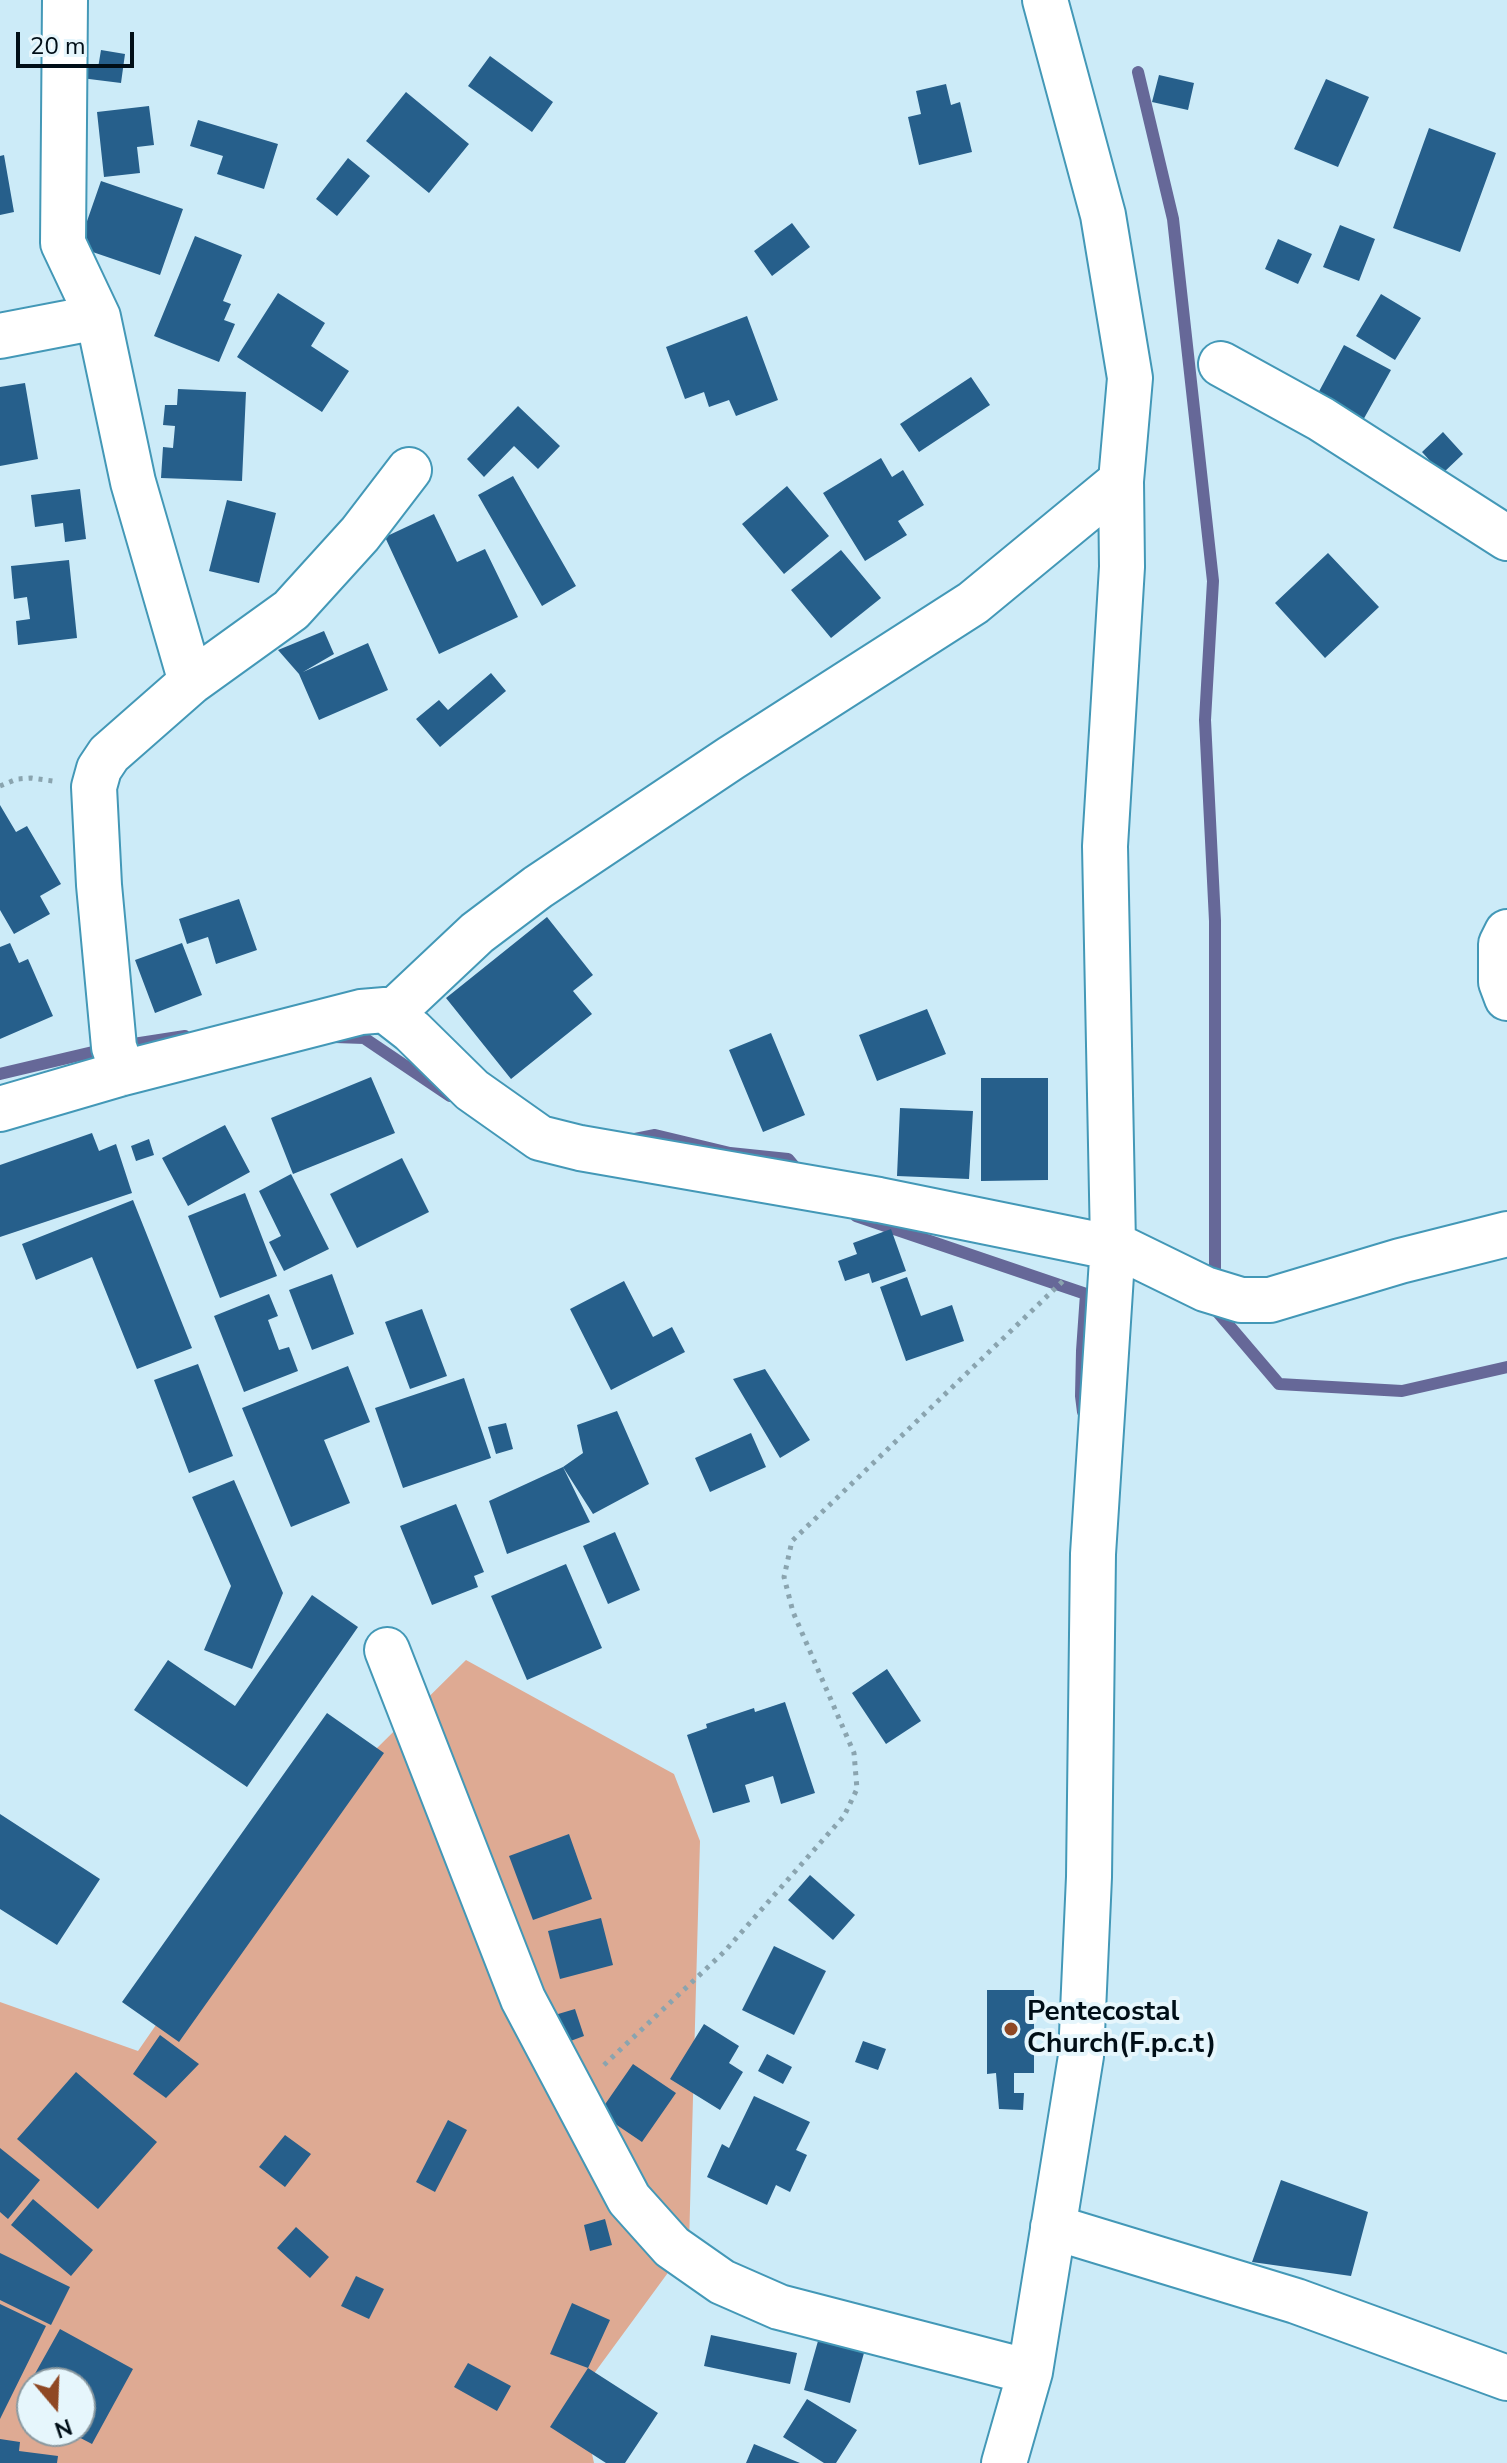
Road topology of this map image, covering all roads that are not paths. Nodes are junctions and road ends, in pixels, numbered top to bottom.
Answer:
1 (65, 0) edge
2 (1045, 0) edge
3 (98, 317) junction
4 (0, 336) edge
5 (1221, 364) dead end
6 (409, 470) dead end
7 (1121, 481) junction
8 (1507, 538) edge
9 (191, 682) junction
10 (1507, 932) edge
11 (1507, 998) edge
12 (392, 1013) junction
13 (123, 1073) junction
14 (0, 1109) edge
15 (1507, 1234) edge
16 (1106, 1244) junction
17 (387, 1650) dead end
18 (1053, 2227) junction
19 (1030, 2372) junction
20 (1507, 2378) edge
21 (1004, 2463) edge

1 - 3 street
2 - 7 street
3 - 4 street
3 - 9 street
5 - 8 street
6 - 9 street
7 - 12 street
7 - 16 street
9 - 13 street
10 - 11 street
12 - 13 street
12 - 16 street
13 - 14 street
15 - 16 street
16 - 18 street
17 - 19 street
18 - 19 street
18 - 20 street
19 - 21 street

